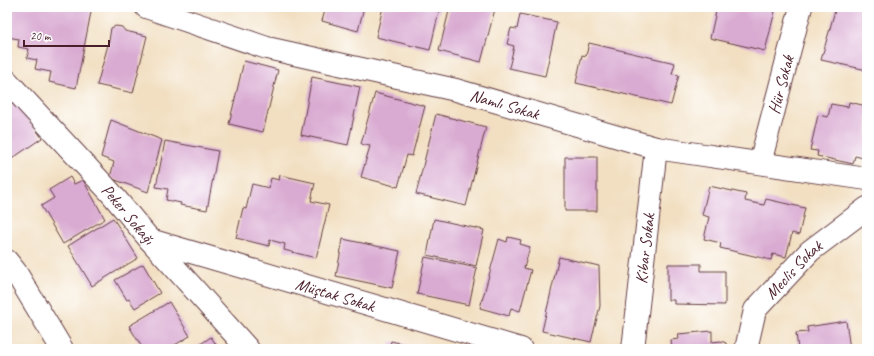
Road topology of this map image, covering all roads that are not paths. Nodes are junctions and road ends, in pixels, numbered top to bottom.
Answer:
1 (146, 7) edge
2 (801, 7) edge
3 (7, 81) edge
4 (656, 148) junction
5 (760, 163) junction
6 (867, 179) edge
7 (867, 208) edge
8 (150, 240) junction
9 (7, 261) edge
10 (62, 349) edge
11 (248, 349) edge
12 (521, 349) edge
13 (633, 349) edge
14 (746, 349) edge

1 - 4 street, Namlı Sokak
2 - 5 street, Hür Sokak
3 - 8 street, Peker Sokağı
4 - 5 street, Namlı Sokak
4 - 13 street, Kibar Sokak
5 - 6 street, Namlı Sokak
7 - 14 street, Meclis Sokak
8 - 11 street, Peker Sokağı
8 - 12 street, Müştak Sokak
9 - 10 street

